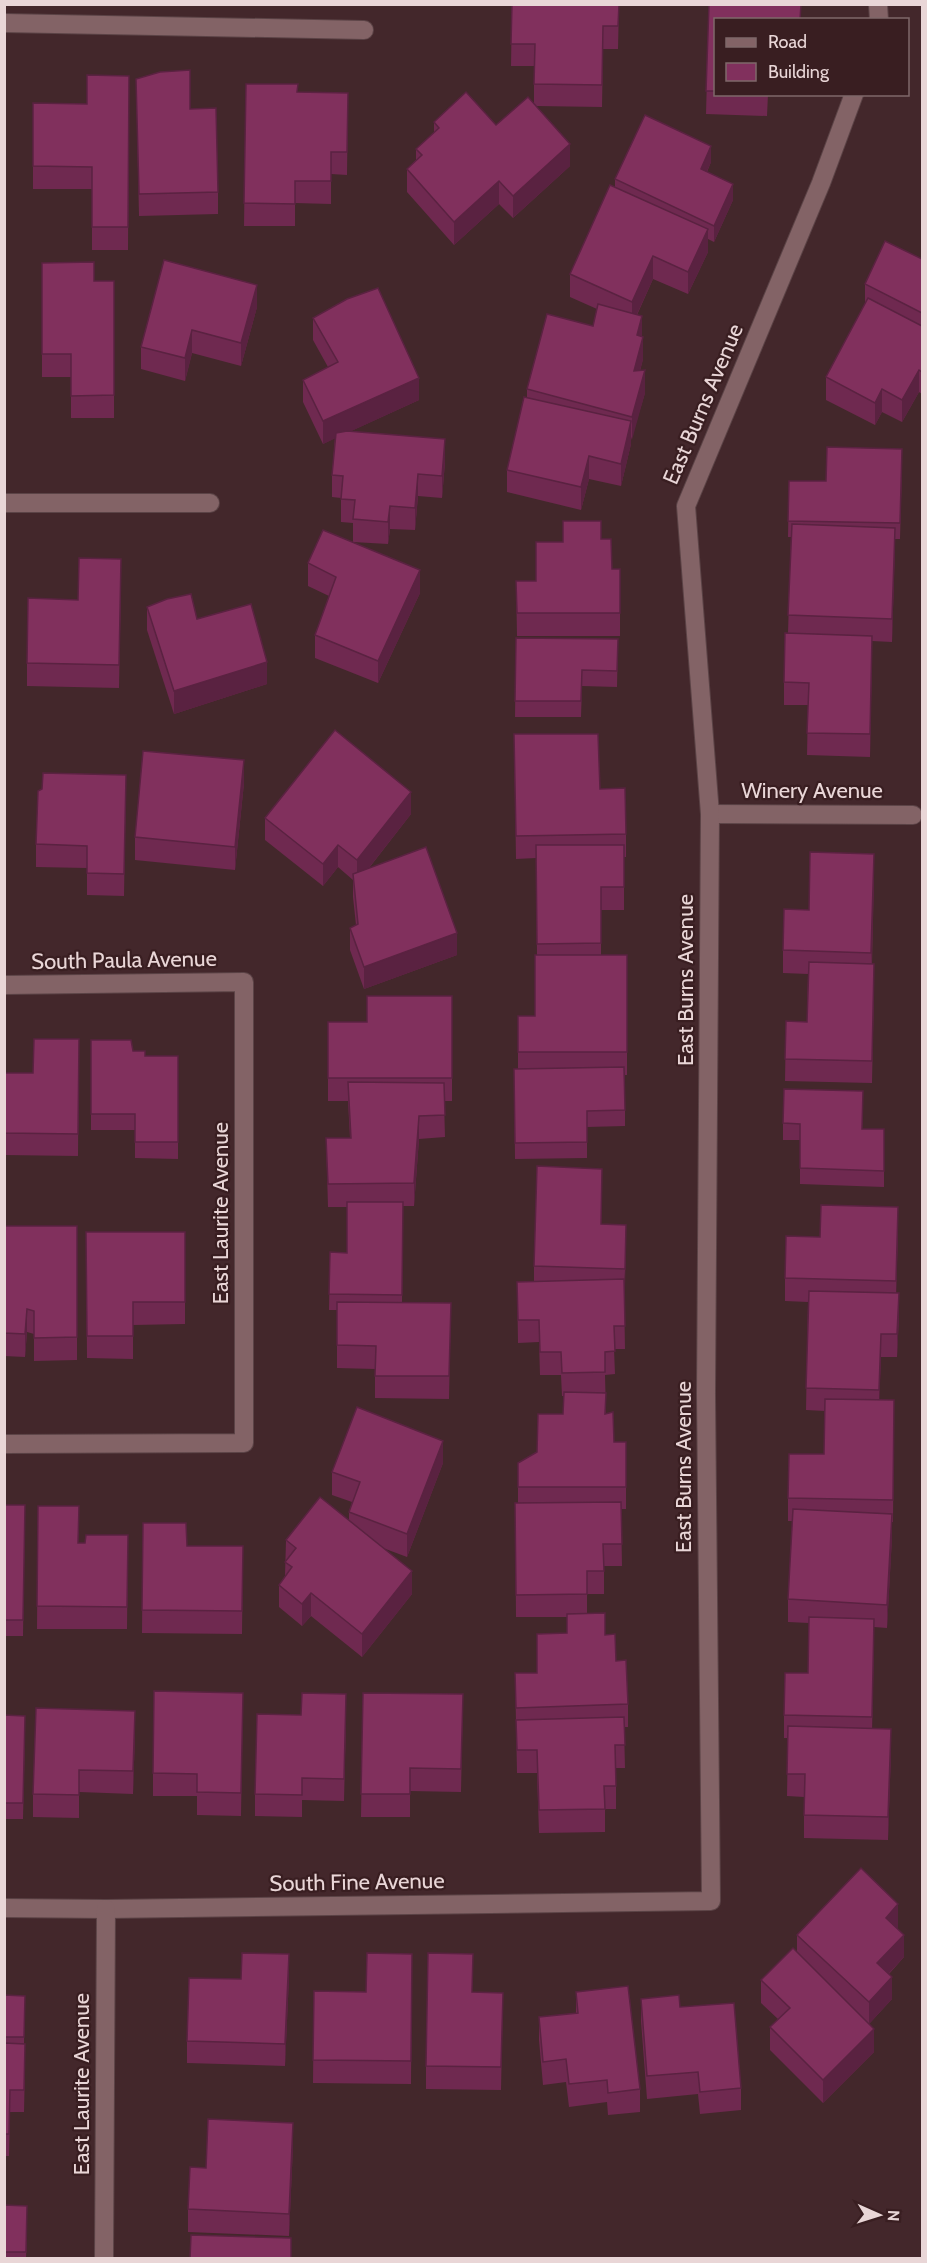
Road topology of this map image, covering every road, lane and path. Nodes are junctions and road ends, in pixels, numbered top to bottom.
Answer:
1 (4, 23) edge
2 (364, 30) dead end
3 (853, 96) edge
4 (4, 503) edge
5 (210, 503) dead end
6 (710, 814) junction
7 (913, 815) dead end
8 (244, 982) joint
9 (4, 985) edge
10 (4, 1444) edge
11 (711, 1901) joint
12 (4, 1908) edge
13 (106, 1909) junction
14 (104, 2259) edge

1 - 2 street
3 - 6 street, East Burns Avenue
4 - 5 street
6 - 7 street, Winery Avenue
6 - 11 street, East Burns Avenue
8 - 9 street, South Paula Avenue
8 - 10 street, East Laurite Avenue
11 - 13 street, South Fine Avenue
12 - 13 street, South Fine Avenue
13 - 14 street, East Laurite Avenue

